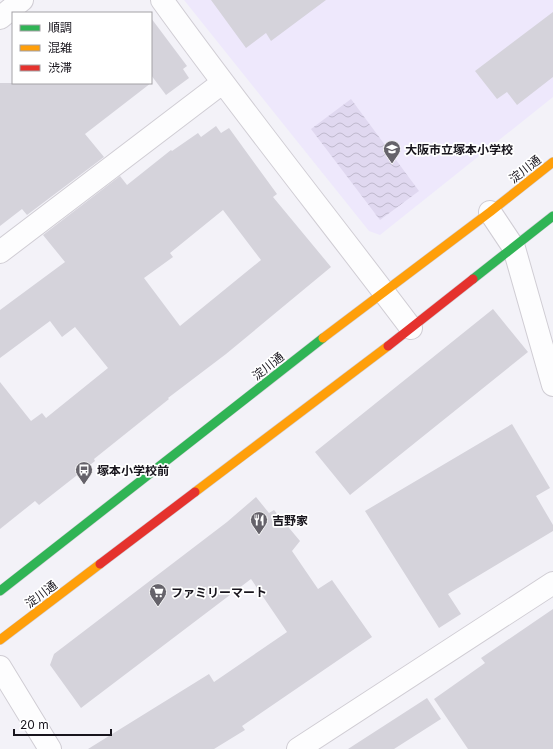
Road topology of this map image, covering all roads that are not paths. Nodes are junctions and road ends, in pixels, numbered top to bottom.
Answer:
1 (22, 0) edge
2 (162, 0) edge
3 (0, 18) edge
4 (222, 83) junction
5 (553, 162) edge
6 (490, 212) junction
7 (553, 216) edge
8 (514, 248) junction
9 (0, 252) edge
10 (383, 291) junction
11 (411, 328) junction
12 (553, 385) edge
13 (553, 584) edge
14 (0, 591) edge
15 (0, 640) edge
16 (0, 666) edge
17 (50, 749) edge
18 (298, 749) edge

1 - 3 street
2 - 4 street
4 - 9 street
4 - 10 street
5 - 6 street, 淀川通
6 - 8 street
6 - 10 street, 淀川通
7 - 8 street, 淀川通
8 - 11 street, 淀川通
8 - 12 street
10 - 11 street
10 - 14 street, 淀川通
11 - 15 street, 淀川通
13 - 18 street
16 - 17 street

